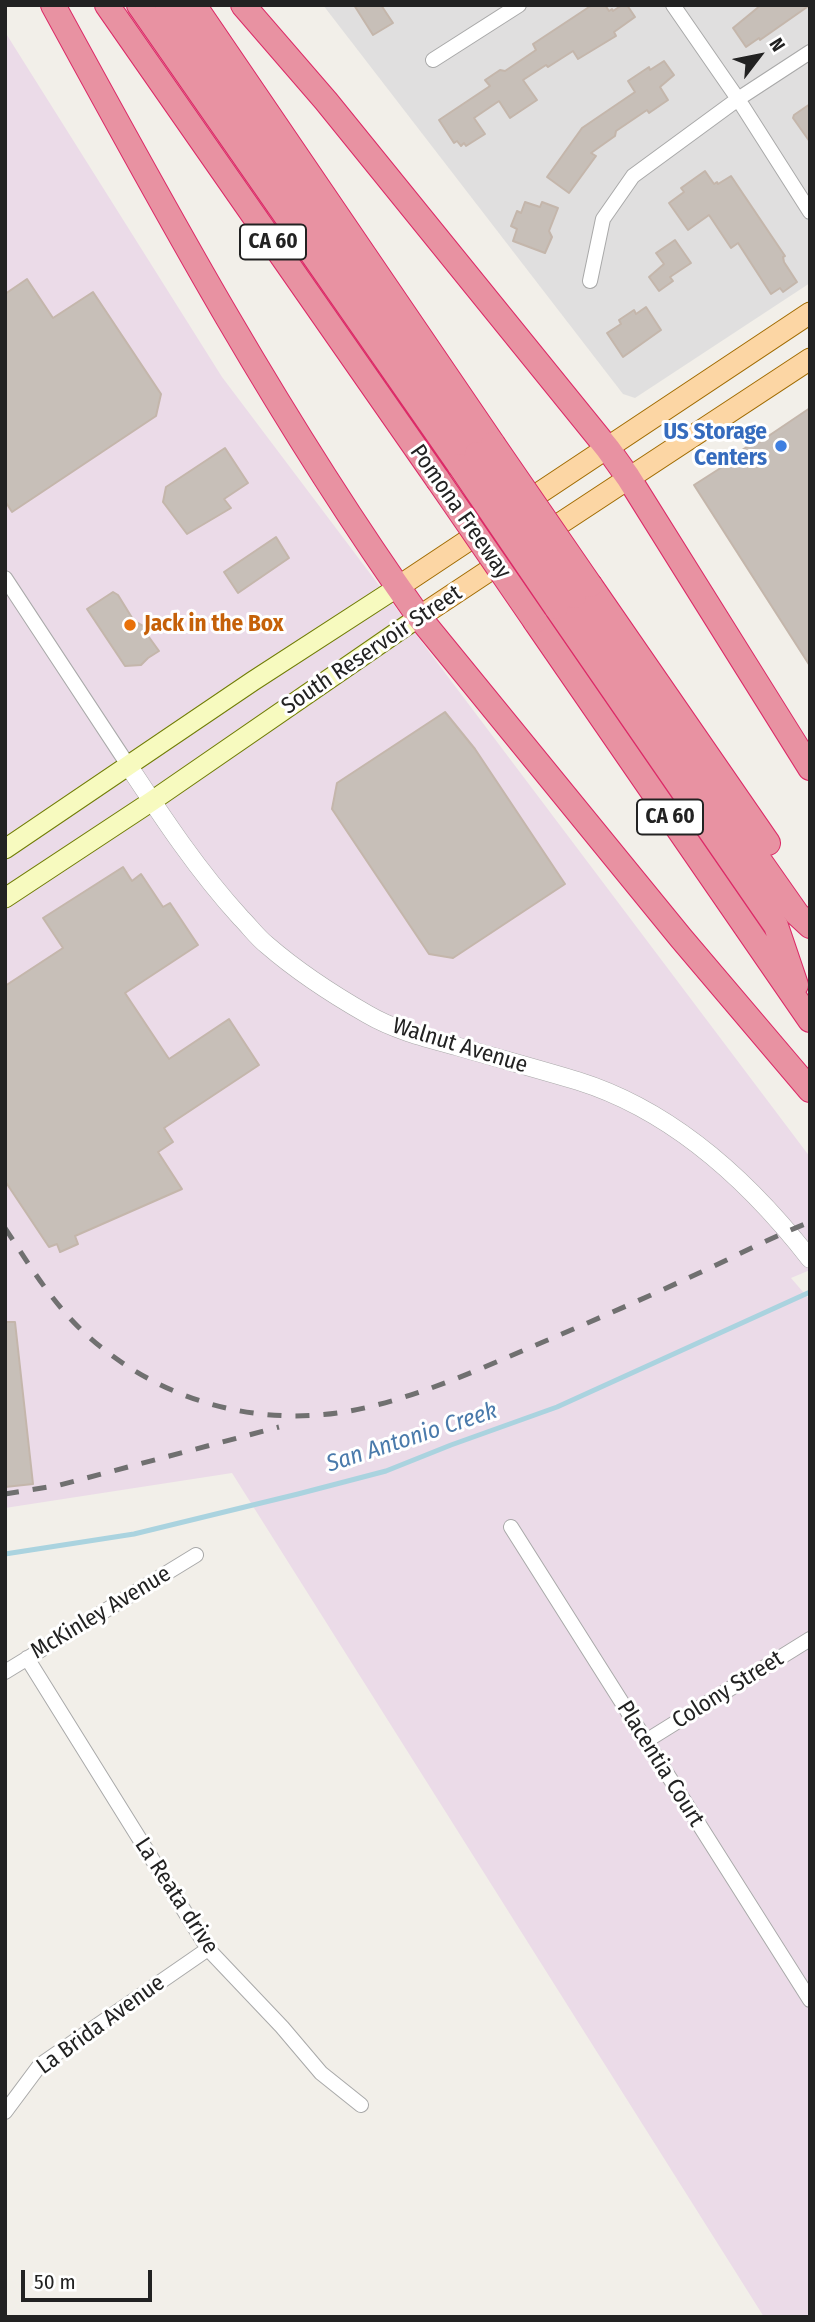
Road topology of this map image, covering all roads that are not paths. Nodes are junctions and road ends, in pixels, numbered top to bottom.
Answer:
1 (52, 5) edge
2 (107, 5) edge
3 (139, 5) edge
4 (167, 5) edge
5 (194, 5) edge
6 (243, 5) edge
7 (519, 5) edge
8 (673, 5) edge
9 (810, 52) edge
10 (433, 60) dead end
11 (738, 99) junction
12 (810, 212) edge
13 (590, 281) dead end
14 (810, 313) edge
15 (810, 359) edge
16 (608, 449) junction
17 (477, 455) junction
18 (628, 477) junction
19 (5, 578) edge
20 (398, 587) junction
21 (573, 596) junction
22 (419, 617) junction
23 (128, 765) junction
24 (810, 768) edge
25 (152, 801) junction
26 (5, 849) edge
27 (5, 898) edge
28 (810, 904) edge
29 (810, 926) edge
30 (807, 1016) edge
31 (810, 1090) edge
32 (810, 1259) edge
33 (511, 1527) dead end
34 (196, 1555) dead end
35 (810, 1639) edge
36 (27, 1658) junction
37 (5, 1672) edge
38 (646, 1741) junction
39 (208, 1949) junction
40 (810, 2000) edge
41 (362, 2105) dead end
42 (5, 2112) edge

1 - 20 highway
2 - 30 highway, Pomona Freeway / CA 60, bridge
3 - 17 highway
4 - 17 highway
5 - 17 highway, CA 60
6 - 16 highway
7 - 10 street
8 - 11 street
9 - 11 street
11 - 12 street
11 - 13 street
14 - 16 main road, South Reservoir Street
15 - 18 main road, South Reservoir Street
16 - 18 highway
16 - 20 main road, South Reservoir Street
17 - 21 highway, CA 60, bridge
17 - 21 highway, bridge
18 - 22 main road, South Reservoir Street
18 - 24 highway
19 - 23 street, Walnut Avenue
20 - 22 highway
20 - 23 main road, South Reservoir Street
21 - 28 highway, CA 60
21 - 29 highway
21 - 30 highway
22 - 25 main road, South Reservoir Street
22 - 31 highway
23 - 25 street, Walnut Avenue
23 - 26 main road, South Reservoir Street
25 - 27 main road, South Reservoir Street
25 - 32 street, Walnut Avenue
33 - 38 street, Placentia Court
34 - 36 street, McKinley Avenue
35 - 38 street, Colony Street
36 - 37 street, McKinley Avenue
36 - 39 street, La Reata drive
38 - 40 street, Placentia Court
39 - 41 street, La Reata drive
39 - 42 street, La Brida Avenue

